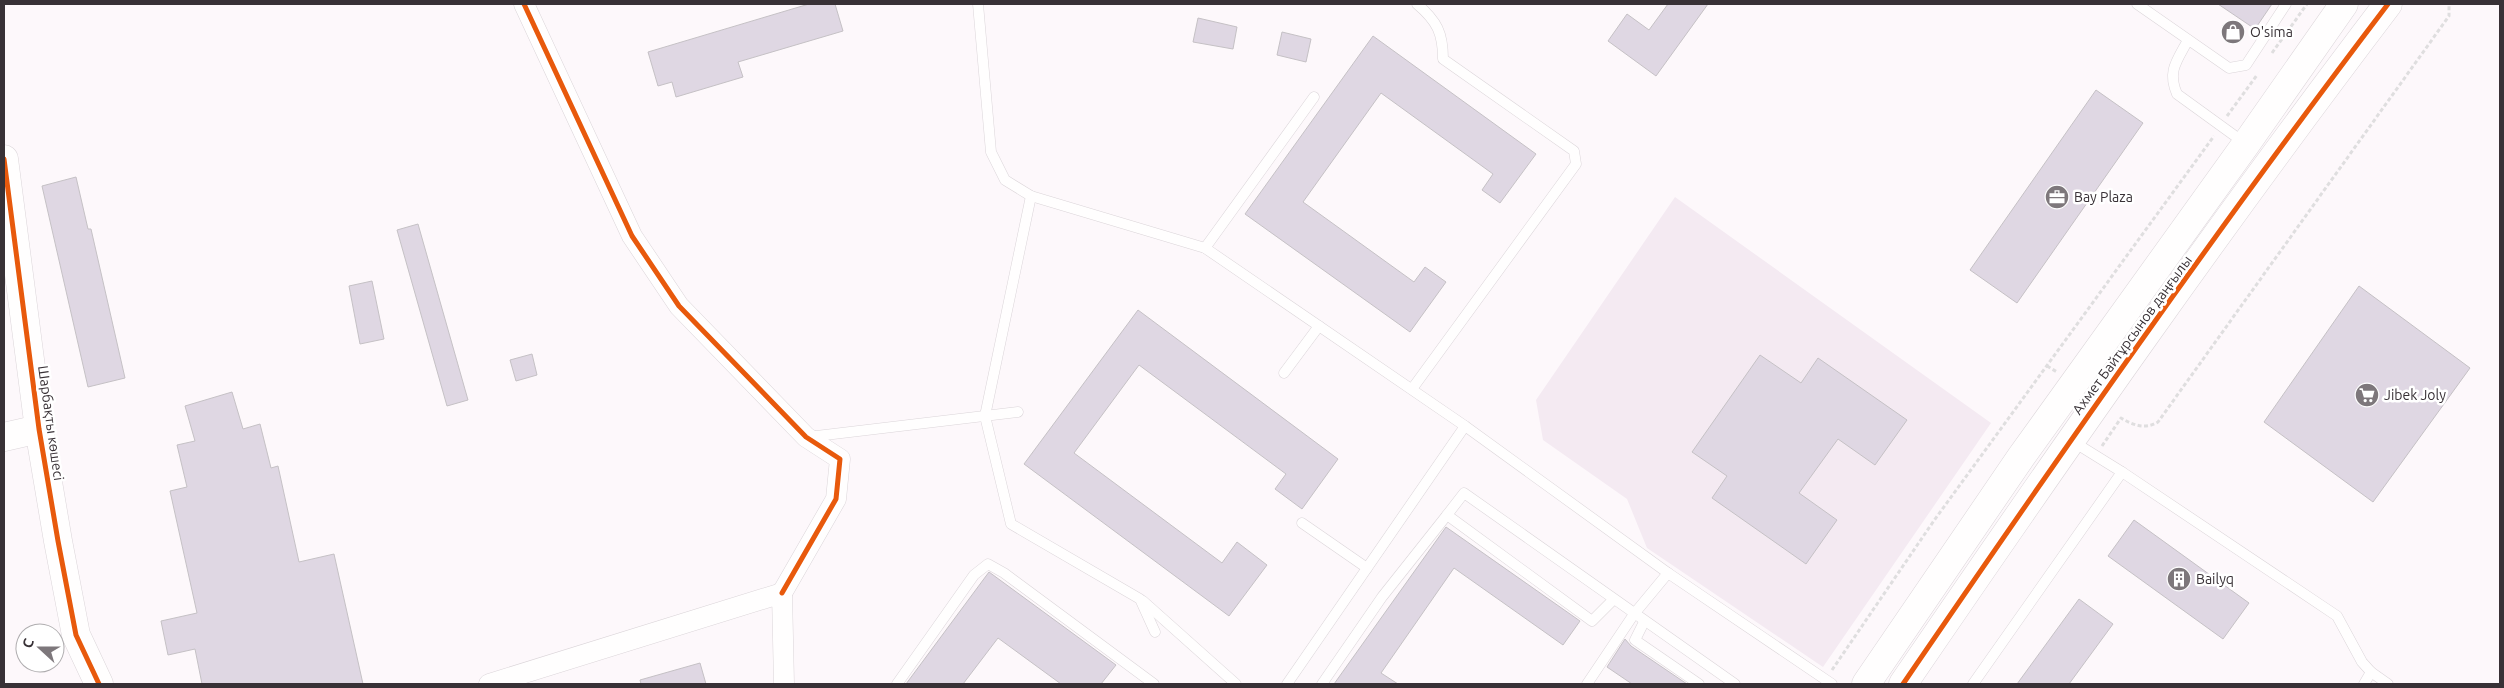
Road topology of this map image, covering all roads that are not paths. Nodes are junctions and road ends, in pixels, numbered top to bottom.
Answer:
1 (524, 4) edge
2 (978, 4) edge
3 (1417, 4) edge
4 (2137, 4) edge
5 (2286, 4) edge
6 (2344, 4) edge
7 (2388, 4) edge
8 (2409, 4) edge
9 (2188, 40) junction
10 (2322, 90) junction
11 (1314, 97) dead end
12 (2246, 144) junction
13 (5, 169) edge
14 (1031, 196) junction
15 (1205, 248) junction
16 (1319, 326) junction
17 (1284, 373) dead end
18 (1412, 389) junction
19 (1018, 412) dead end
20 (985, 416) junction
21 (2046, 423) junction
22 (1465, 426) junction
23 (39, 429) junction
24 (4, 437) edge
25 (806, 437) junction
26 (2070, 440) junction
27 (2122, 472) junction
28 (1447, 515) junction
29 (1302, 523) dead end
30 (1367, 568) junction
31 (1668, 573) junction
32 (782, 593) junction
33 (1140, 599) junction
34 (1614, 599) junction
35 (1634, 614) junction
36 (1644, 622) junction
37 (1155, 632) dead end
38 (2372, 672) junction
39 (1829, 682) edge
40 (1290, 683) edge
41 (98, 684) edge
42 (489, 684) edge
43 (784, 684) edge
44 (897, 684) edge
45 (1154, 684) edge
46 (1236, 684) edge
47 (1322, 684) edge
48 (1587, 684) edge
49 (1699, 684) edge
50 (1735, 684) edge
51 (1866, 684) edge
52 (1903, 684) edge
53 (1973, 684) edge
54 (2364, 684) edge
55 (2388, 684) edge

1 - 25 street
2 - 14 lane
3 - 18 lane
4 - 9 lane
5 - 9 lane
6 - 12 street, Ахмет Байтұрсынов даңғылы
7 - 10 street, Ахмет Байтұрсынов даңғылы
8 - 10 street
9 - 12 lane
10 - 26 street, Ахмет Байтұрсынов даңғылы
11 - 15 lane
12 - 21 street, Ахмет Байтұрсынов даңғылы
13 - 23 street, Шарбақты көшесі
14 - 15 lane
14 - 20 lane
15 - 16 lane
16 - 17 lane
16 - 18 lane
18 - 22 lane
19 - 20 lane
20 - 25 lane
20 - 33 lane
21 - 26 street
21 - 51 street, Ахмет Байтұрсынов даңғылы
22 - 30 lane
22 - 31 lane
23 - 24 street
23 - 41 street, Шарбақты көшесі
25 - 32 street
26 - 27 lane
26 - 52 street, Ахмет Байтұрсынов даңғылы
27 - 38 lane
27 - 53 lane
28 - 34 lane
28 - 34 lane
28 - 47 lane
29 - 30 lane
30 - 40 lane
31 - 35 lane
31 - 39 lane
32 - 42 street
32 - 43 street
33 - 37 lane
33 - 46 lane
34 - 35 lane
35 - 36 lane
35 - 48 lane
36 - 49 lane
36 - 50 lane
38 - 54 lane
38 - 55 lane
44 - 45 lane

